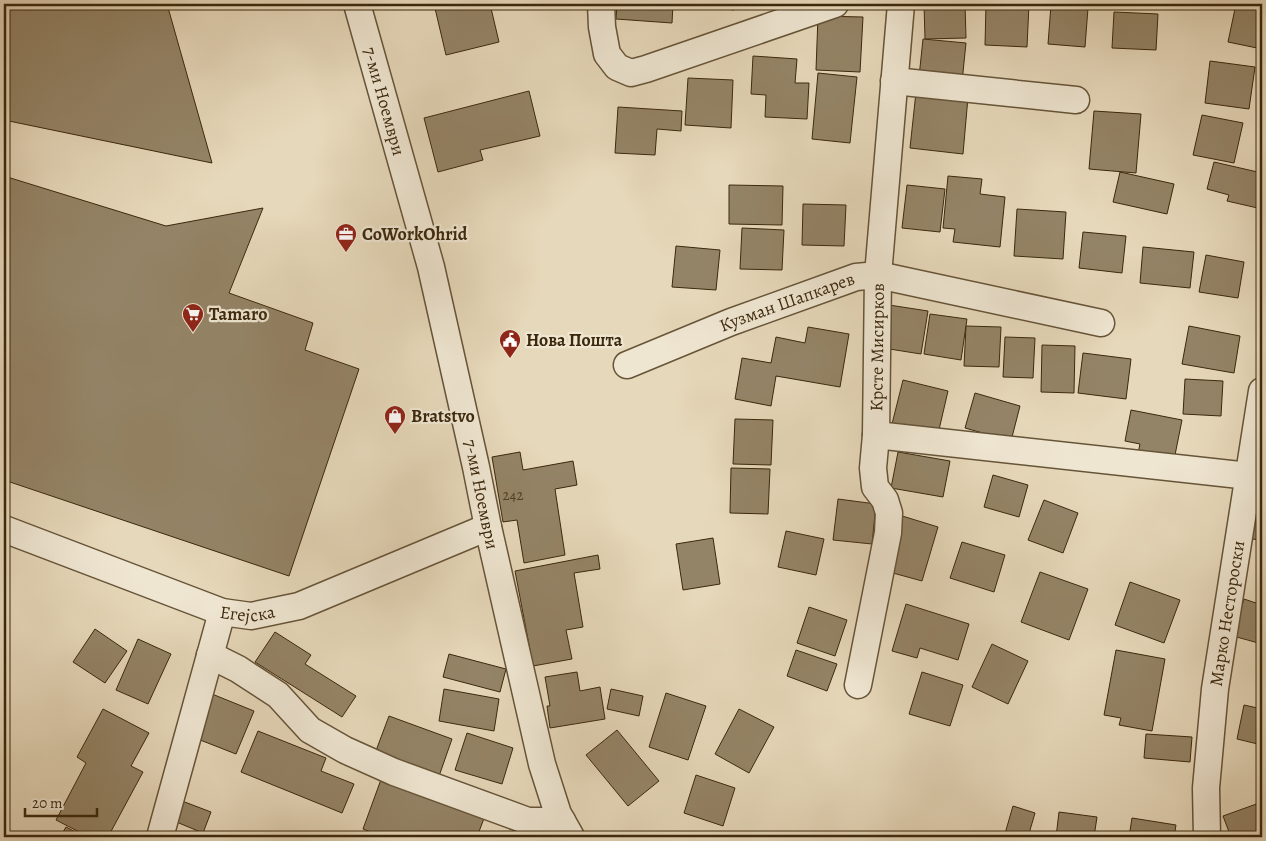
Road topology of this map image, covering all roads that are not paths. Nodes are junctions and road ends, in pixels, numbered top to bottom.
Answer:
1 (357, 4) edge
2 (601, 4) edge
3 (836, 4) edge
4 (901, 4) edge
5 (894, 81) junction
6 (1076, 100) dead end
7 (878, 274) junction
8 (1101, 323) dead end
9 (627, 365) dead end
10 (1261, 402) edge
11 (876, 435) junction
12 (1249, 476) junction
13 (488, 527) junction
14 (4, 529) edge
15 (222, 612) junction
16 (210, 655) junction
17 (858, 685) dead end
18 (566, 829) edge
19 (160, 837) edge
20 (1207, 837) edge

1 - 13 street, 7-ми Ноември
2 - 3 street
4 - 5 street, Крсте Мисирков
5 - 6 street
5 - 7 street, Крсте Мисирков
7 - 8 street, Кузман Шапкарев
7 - 9 street, Кузман Шапкарев
7 - 11 street, Крсте Мисирков
10 - 12 street, Марко Нестороски
11 - 12 street
11 - 17 street, Крсте Мисирков
12 - 20 street, Марко Нестороски
13 - 15 street, Егејска
13 - 18 street, 7-ми Ноември
14 - 15 street, Егејска
15 - 16 street
16 - 18 street
16 - 19 street

